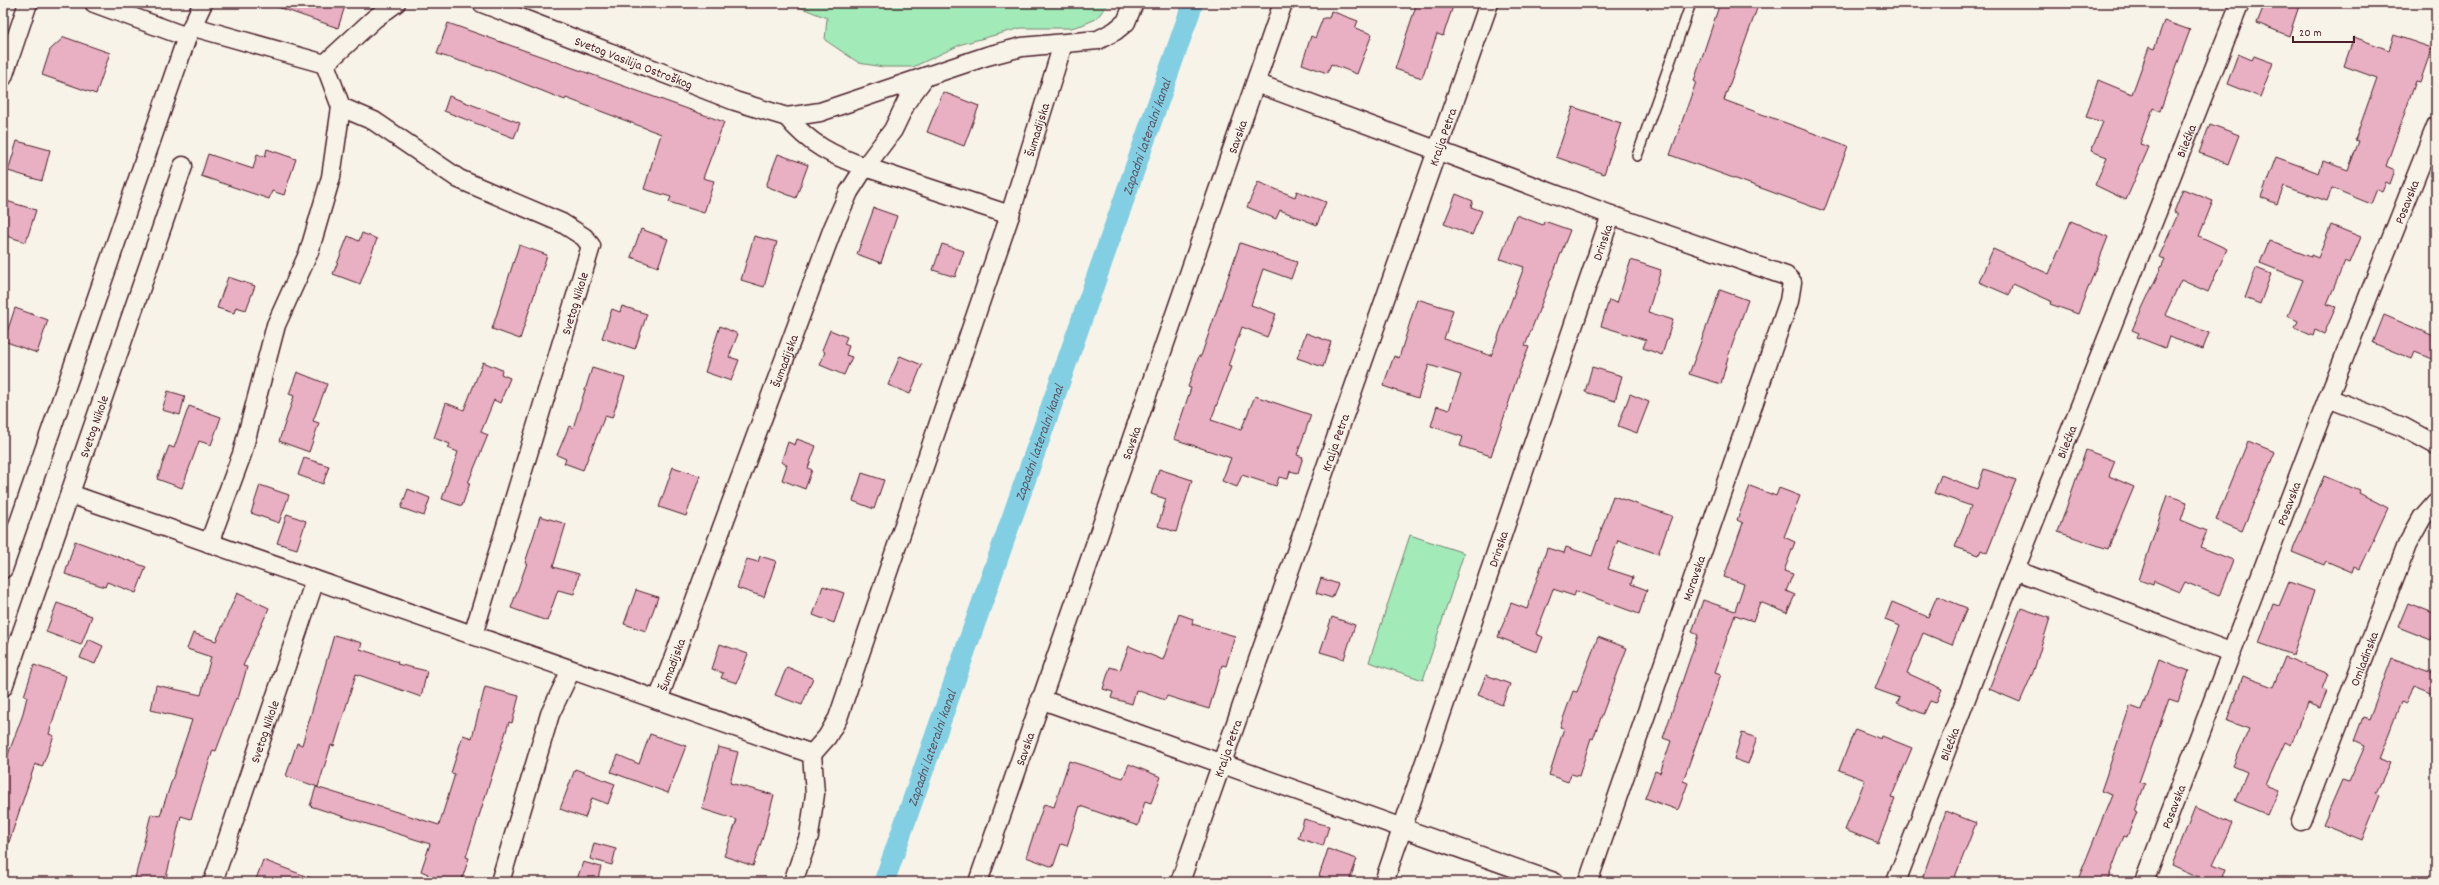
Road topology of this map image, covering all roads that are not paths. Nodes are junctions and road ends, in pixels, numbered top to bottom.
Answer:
1 (28, 3) edge
2 (94, 3) edge
3 (203, 3) edge
4 (396, 3) edge
5 (482, 3) edge
6 (1134, 3) edge
7 (1283, 3) edge
8 (1489, 3) edge
9 (1691, 3) edge
10 (2240, 3) edge
11 (191, 32) junction
12 (1063, 44) junction
13 (326, 64) junction
14 (3, 77) edge
15 (925, 77) junction
16 (1256, 84) junction
17 (341, 107) junction
18 (787, 117) junction
19 (2436, 126) edge
20 (1436, 150) junction
21 (1637, 156) dead end
22 (183, 166) dead end
23 (865, 167) junction
24 (1010, 215) junction
25 (1611, 215) junction
26 (2328, 398) junction
27 (2436, 445) edge
28 (70, 494) junction
29 (2436, 502) edge
30 (210, 543) junction
31 (3, 569) edge
32 (2015, 570) junction
33 (315, 580) junction
34 (473, 635) junction
35 (2230, 652) junction
36 (571, 670) junction
37 (3, 687) edge
38 (1040, 699) junction
39 (658, 700) junction
40 (812, 754) junction
41 (1221, 764) junction
42 (2301, 821) dead end
43 (1403, 828) junction
44 (214, 882) edge
45 (500, 882) edge
46 (793, 882) edge
47 (978, 882) edge
48 (1180, 882) edge
49 (1384, 882) edge
50 (1554, 882) edge
51 (1588, 882) edge
52 (1896, 882) edge
53 (2144, 882) edge

1 - 14 street
2 - 11 street
3 - 11 street
4 - 13 street
5 - 18 street, Svetog Vasilija Ostroškog
6 - 12 street
7 - 16 street, Savska
8 - 20 street, Kralja Petra
9 - 21 lane
10 - 32 street, Bilećka
11 - 13 street
11 - 31 street
12 - 15 street
12 - 24 street, Šumadijska
13 - 17 street
15 - 18 street
15 - 23 street, Šumadijska
16 - 20 street
16 - 38 street, Savska
17 - 30 street
17 - 34 street, Svetog Nikole
18 - 23 street
19 - 26 street, Posavska
20 - 25 street
20 - 41 street, Kralja Petra
22 - 28 street, Svetog Nikole
23 - 24 street
23 - 39 street, Šumadijska
24 - 40 street, Šumadijska
25 - 43 street, Drinska
25 - 51 street, Moravska
26 - 27 street
26 - 35 street, Posavska
28 - 30 street
28 - 37 street, Svetog Nikole
29 - 42 street, Omladinska
30 - 33 street
32 - 35 street
32 - 52 street, Bilećka
33 - 34 street
33 - 44 street, Svetog Nikole
34 - 36 street
35 - 53 street, Posavska
36 - 39 street
36 - 45 street
38 - 41 street
38 - 47 street, Savska
39 - 40 street
40 - 46 street
41 - 43 street
41 - 48 street, Kralja Petra
43 - 49 street, Drinska
43 - 50 street

